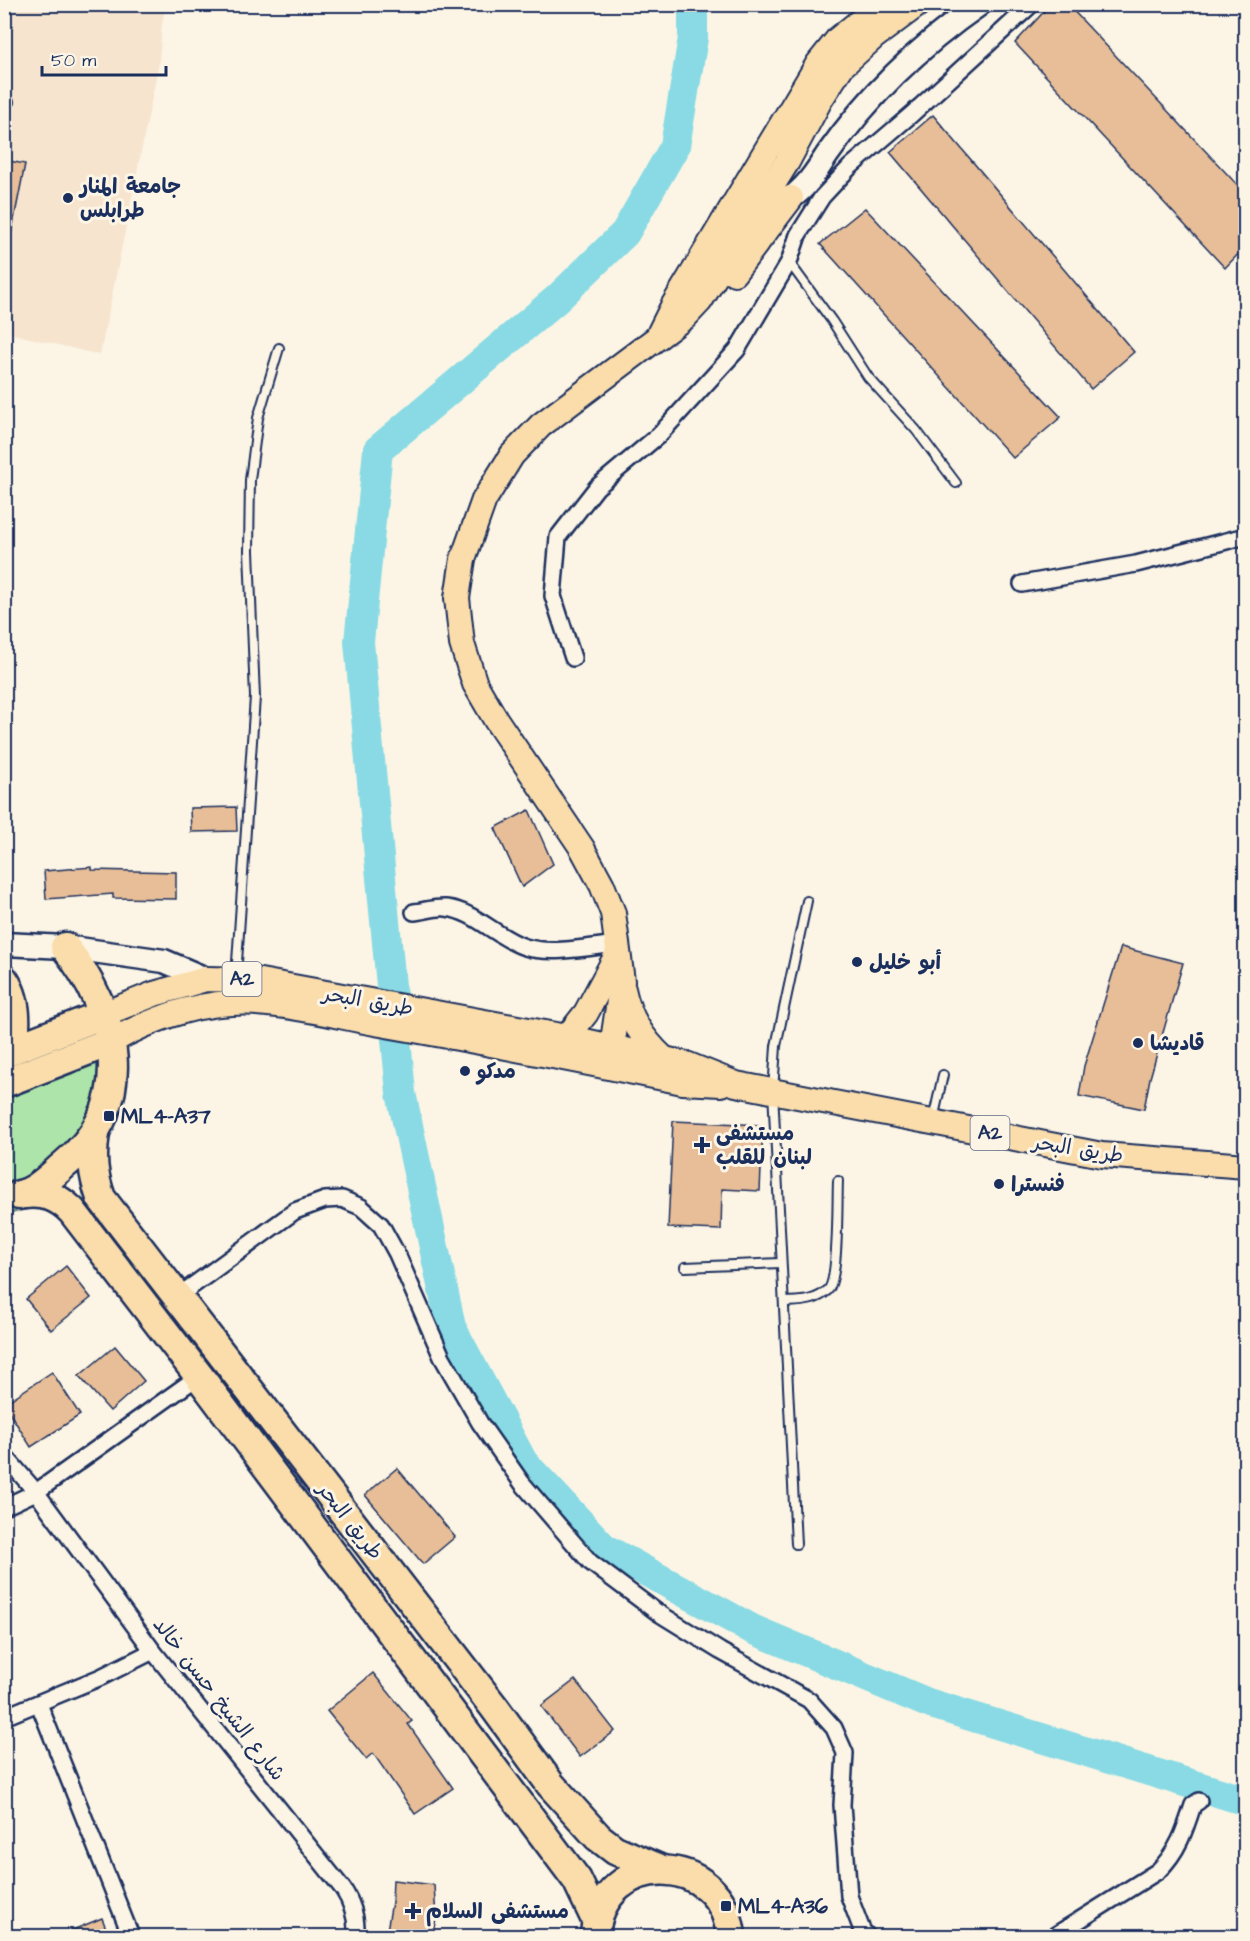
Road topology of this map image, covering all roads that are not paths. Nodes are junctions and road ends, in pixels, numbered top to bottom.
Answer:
1 (881, 4) edge
2 (918, 4) edge
3 (980, 4) edge
4 (1032, 4) edge
5 (837, 140) junction
6 (761, 161) junction
7 (787, 162) junction
8 (754, 195) junction
9 (791, 198) junction
10 (789, 262) junction
11 (700, 301) junction
12 (657, 337) junction
13 (279, 348) dead end
14 (956, 483) dead end
15 (1245, 536) edge
16 (1022, 584) dead end
17 (573, 658) dead end
18 (807, 901) dead end
19 (414, 912) dead end
20 (4, 944) edge
21 (65, 947) junction
22 (617, 949) junction
23 (236, 978) junction
24 (206, 979) junction
25 (4, 980) edge
26 (622, 981) junction
27 (593, 1000) junction
28 (104, 1014) junction
29 (400, 1017) junction
30 (76, 1025) junction
31 (536, 1032) junction
32 (567, 1037) junction
33 (100, 1046) junction
34 (8, 1051) edge
35 (611, 1057) junction
36 (663, 1058) junction
37 (943, 1075) dead end
38 (4, 1083) edge
39 (736, 1084) junction
40 (772, 1091) junction
41 (933, 1121) junction
42 (95, 1133) junction
43 (1245, 1166) edge
44 (837, 1181) dead end
45 (14, 1196) edge
46 (782, 1263) junction
47 (685, 1267) dead end
48 (177, 1297) junction
49 (784, 1302) junction
50 (199, 1376) junction
51 (4, 1455) edge
52 (36, 1492) junction
53 (4, 1507) edge
54 (796, 1544) dead end
55 (153, 1651) junction
56 (39, 1704) junction
57 (4, 1717) edge
58 (1199, 1801) dead end
59 (662, 1870) junction
60 (595, 1932) edge
61 (131, 1936) edge
62 (356, 1936) edge
63 (731, 1936) edge
64 (867, 1936) edge
65 (1054, 1936) edge

1 - 6 main road
2 - 7 main road
3 - 5 main road
4 - 10 street
5 - 7 main road
5 - 9 main road
6 - 7 main road
6 - 8 main road
7 - 8 main road
8 - 9 main road
8 - 11 main road
8 - 12 main road
9 - 11 main road
10 - 14 lane
10 - 17 street
11 - 12 main road
12 - 22 main road
13 - 23 lane
15 - 16 street
18 - 40 lane
19 - 22 street
20 - 21 main road
21 - 24 main road
21 - 28 highway
22 - 26 main road
22 - 27 main road
23 - 24 main road, طريق البحر / A2
23 - 29 main road, طريق البحر / A2
24 - 28 main road, طريق البحر / A2
25 - 34 highway
26 - 35 main road
26 - 36 main road
27 - 31 main road
27 - 32 main road
28 - 30 highway, طريق البحر / A2
28 - 33 highway
29 - 31 main road, طريق البحر / A2
29 - 33 main road, طريق البحر / A2
29 - 35 main road, طريق البحر / A2
30 - 33 highway
30 - 34 highway, طريق البحر / A2
31 - 32 main road, طريق البحر / A2
32 - 35 main road, طريق البحر / A2
33 - 38 highway, A2
33 - 42 highway, طريق البحر
35 - 36 main road, طريق البحر / A2
35 - 39 main road, طريق البحر / A2
36 - 39 main road, طريق البحر / A2
37 - 41 lane
39 - 40 main road, طريق البحر / A2
40 - 41 main road, طريق البحر / A2
40 - 46 lane
41 - 43 main road, طريق البحر / A2
42 - 45 highway, طريق البحر
42 - 48 highway, طريق البحر
44 - 49 lane
45 - 50 highway, طريق البحر
46 - 47 lane
46 - 49 lane
48 - 59 highway, طريق البحر
48 - 64 street
49 - 54 lane
50 - 52 street
50 - 60 highway, طريق البحر
51 - 52 street, شارع الشيخ حسن خالد
52 - 53 street
52 - 55 street, شارع الشيخ حسن خالد
55 - 56 street
55 - 62 street, شارع الشيخ حسن خالد
56 - 57 street
56 - 61 street
58 - 65 street
59 - 60 highway
59 - 63 highway, طريق البحر

